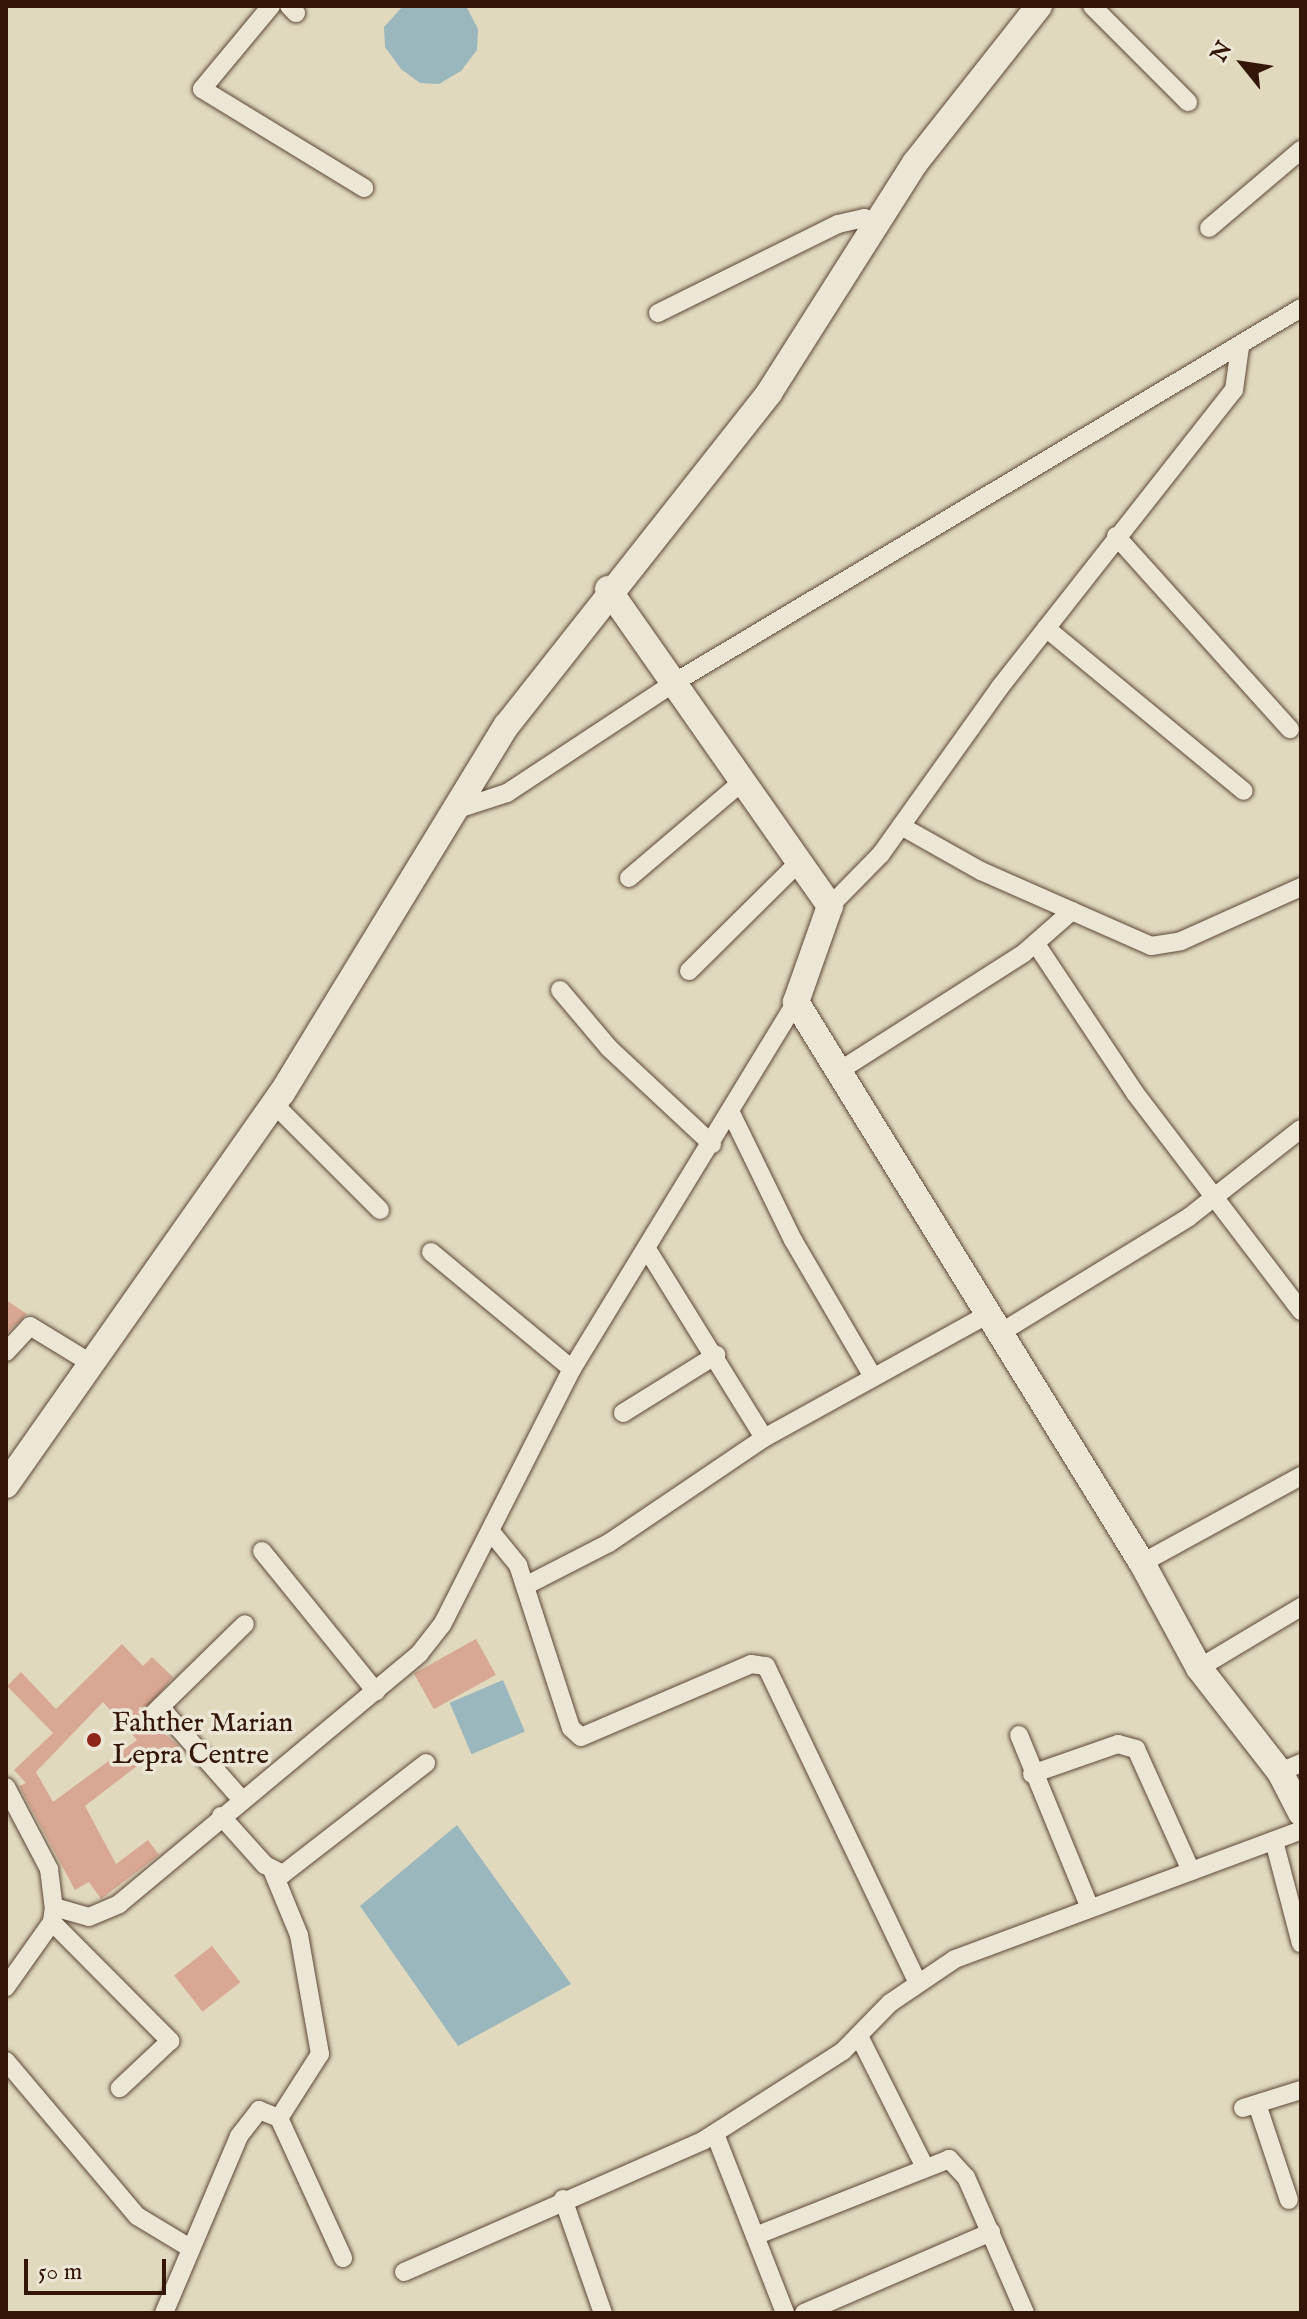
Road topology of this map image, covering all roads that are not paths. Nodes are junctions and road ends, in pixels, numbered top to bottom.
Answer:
1 (271, 6) edge
2 (1039, 6) edge
3 (1092, 6) edge
4 (1188, 102) dead end
5 (1297, 162) edge
6 (364, 188) dead end
7 (876, 224) junction
8 (1209, 228) dead end
9 (1301, 308) edge
10 (658, 313) dead end
11 (1240, 347) junction
12 (1116, 536) junction
13 (608, 589) junction
14 (1046, 628) junction
15 (677, 681) junction
16 (1290, 729) dead end
17 (743, 781) junction
18 (1244, 791) dead end
19 (455, 810) junction
20 (901, 826) junction
21 (800, 861) junction
22 (629, 878) dead end
23 (1301, 887) edge
24 (830, 906) junction
25 (1072, 911) junction
26 (1036, 944) junction
27 (689, 971) dead end
28 (560, 990) dead end
29 (796, 1002) junction
30 (839, 1071) junction
31 (274, 1104) junction
32 (730, 1111) junction
33 (1301, 1129) edge
34 (712, 1144) junction
35 (1212, 1198) junction
36 (380, 1210) dead end
37 (647, 1249) junction
38 (431, 1252) dead end
39 (1301, 1311) edge
40 (993, 1324) junction
41 (6, 1352) edge
42 (716, 1355) junction
43 (89, 1362) junction
44 (572, 1369) junction
45 (873, 1377) junction
46 (623, 1413) dead end
47 (764, 1438) junction
48 (1301, 1476) edge
49 (6, 1485) edge
50 (491, 1532) junction
51 (262, 1551) dead end
52 (1142, 1563) junction
53 (527, 1585) junction
54 (1301, 1607) edge
55 (245, 1624) dead end
56 (1199, 1668) junction
57 (376, 1692) junction
58 (1019, 1735) dead end
59 (426, 1763) dead end
60 (1291, 1767) edge
61 (1032, 1774) junction
62 (6, 1787) edge
63 (241, 1799) junction
64 (1301, 1813) edge
65 (221, 1816) junction
66 (1301, 1830) edge
67 (1274, 1841) junction
68 (1191, 1871) junction
69 (273, 1872) junction
70 (1089, 1906) junction
71 (53, 1915) junction
72 (1301, 1944) edge
73 (917, 1981) junction
74 (6, 1987) edge
75 (859, 2036) junction
76 (6, 2061) edge
77 (120, 2088) dead end
78 (1301, 2090) edge
79 (279, 2118) junction
80 (715, 2134) junction
81 (924, 2165) junction
82 (563, 2199) junction
83 (1289, 2200) dead end
84 (991, 2232) junction
85 (755, 2236) junction
86 (190, 2248) junction
87 (343, 2258) dead end
88 (404, 2272) dead end
89 (164, 2313) edge
90 (603, 2313) edge
91 (785, 2313) edge
92 (804, 2313) edge
93 (1025, 2313) edge

1 - 6 street
2 - 7 main road
3 - 4 street
5 - 8 street
7 - 10 street
7 - 13 main road
9 - 11 street
11 - 12 street
11 - 15 street
12 - 14 street
12 - 16 street
13 - 15 main road
13 - 19 main road
14 - 18 street
14 - 20 street
15 - 17 main road
15 - 19 street
17 - 21 main road
17 - 22 street
19 - 31 main road
20 - 24 street
20 - 25 street
21 - 24 main road
21 - 27 street
23 - 25 street
24 - 29 main road
25 - 26 street
26 - 30 street
26 - 35 street
28 - 34 street
29 - 30 main road
29 - 32 street
30 - 40 main road
31 - 36 street
31 - 43 main road
32 - 34 street
32 - 45 street
33 - 35 street
34 - 37 street
35 - 39 street
35 - 40 street
37 - 42 street
37 - 44 street
38 - 44 street
40 - 45 street
40 - 52 main road
41 - 43 street
42 - 46 street
42 - 47 street
43 - 49 main road
44 - 50 street
45 - 47 street
47 - 53 street
48 - 52 street
50 - 53 street
50 - 57 street
51 - 57 street
52 - 56 main road
53 - 73 street
54 - 56 street
55 - 63 street
56 - 60 main road
57 - 63 street
58 - 61 street
59 - 69 street
60 - 64 main road
61 - 68 street
61 - 70 street
62 - 71 street
63 - 65 street
65 - 69 street
65 - 71 street
66 - 67 street
67 - 68 street
67 - 72 street
68 - 70 street
69 - 79 street
70 - 73 street
71 - 74 street
71 - 77 street
73 - 75 street
75 - 80 street
75 - 81 street
76 - 86 street
78 - 83 street
79 - 86 street
79 - 87 street
80 - 82 street
80 - 85 street
81 - 84 street
81 - 85 street
82 - 88 street
82 - 90 street
84 - 92 street
84 - 93 street
85 - 91 street
86 - 89 street

